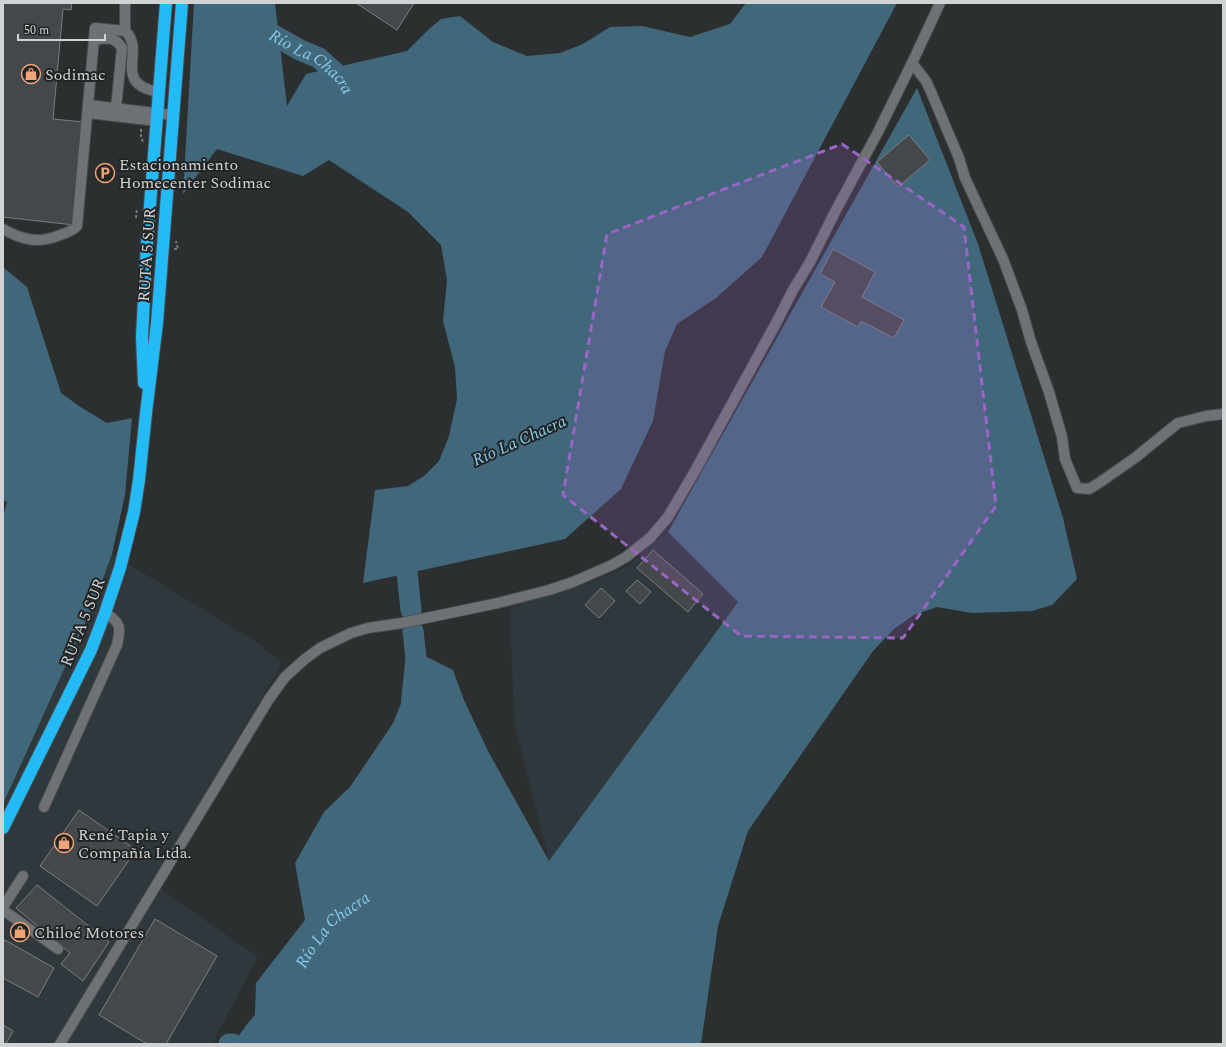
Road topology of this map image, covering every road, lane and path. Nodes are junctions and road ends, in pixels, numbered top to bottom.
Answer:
1 (125, 3) edge
2 (166, 3) edge
3 (182, 3) edge
4 (940, 3) edge
5 (125, 31) junction
6 (94, 40) junction
7 (122, 48) junction
8 (912, 64) junction
9 (176, 72) junction
10 (159, 92) junction
11 (116, 108) junction
12 (88, 109) junction
13 (172, 115) junction
14 (157, 117) junction
15 (3, 229) edge
16 (146, 413) junction
17 (1223, 414) edge
18 (105, 613) junction
19 (44, 807) dead end
20 (3, 828) edge
21 (23, 876) dead end
22 (3, 908) edge
23 (58, 949) dead end
24 (60, 1044) edge

1 - 5 street
2 - 10 highway, RUTA 5 SUR
3 - 9 highway, RUTA 5 SUR
4 - 8 street
5 - 6 street
5 - 7 street
5 - 10 street
6 - 7 street
6 - 12 street
7 - 11 street
8 - 17 street
8 - 24 street
9 - 10 highway
9 - 13 highway, RUTA 5 SUR
10 - 14 highway, RUTA 5 SUR
11 - 12 street
11 - 14 street
12 - 14 street
12 - 15 street
13 - 14 street
13 - 16 highway, RUTA 5 SUR
14 - 16 highway, RUTA 5 SUR
16 - 18 highway, RUTA 5 SUR
18 - 19 street
18 - 20 highway, RUTA 5 SUR
21 - 22 street
22 - 23 street

